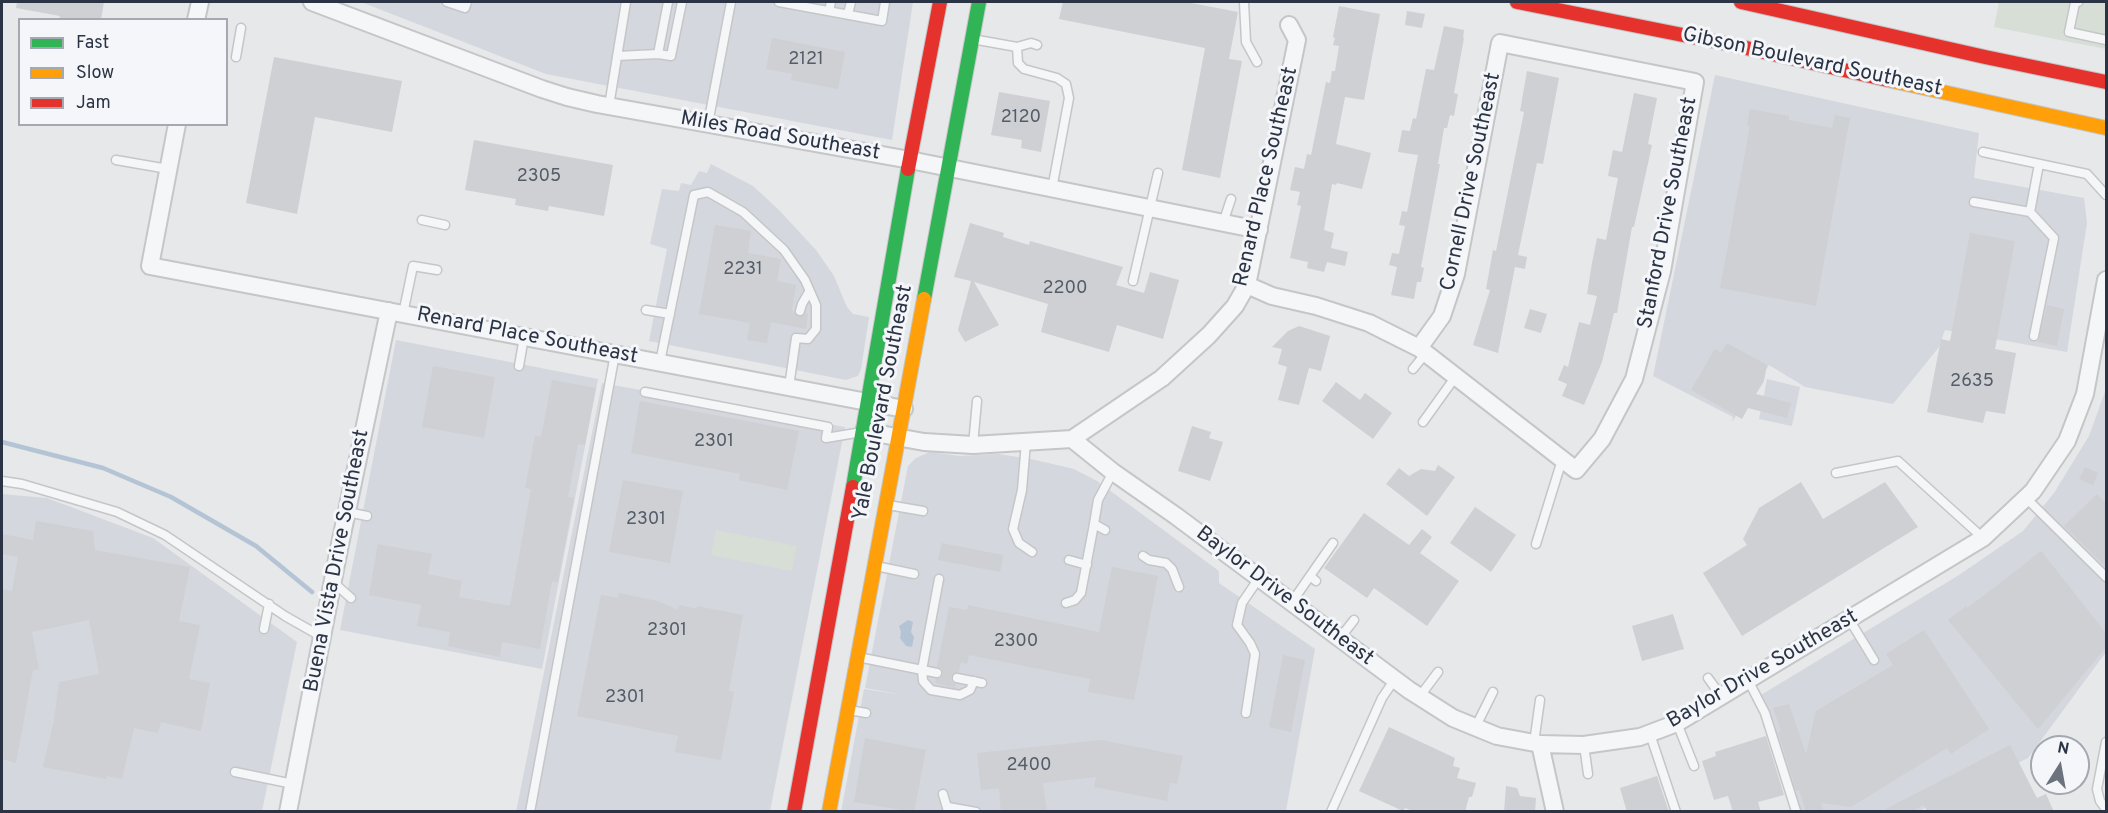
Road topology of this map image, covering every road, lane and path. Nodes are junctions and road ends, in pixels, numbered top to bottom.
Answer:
1 (200, 2) edge
2 (312, 2) edge
3 (447, 2) edge
4 (627, 2) edge
5 (668, 2) edge
6 (682, 2) edge
7 (731, 2) edge
8 (785, 2) edge
9 (851, 2) edge
10 (885, 2) edge
11 (939, 2) edge
12 (979, 2) edge
13 (1244, 2) edge
14 (1517, 2) edge
15 (1741, 2) edge
16 (2078, 2) edge
17 (808, 4) edge
18 (466, 5) edge
19 (830, 6) edge
20 (848, 14) junction
21 (196, 18) edge
22 (1289, 25) dead end
23 (241, 28) dead end
24 (972, 39) junction
25 (2106, 40) edge
26 (1500, 43) joint
27 (1037, 45) dead end
28 (1017, 47) junction
29 (658, 54) junction
30 (617, 56) junction
31 (236, 57) dead end
32 (1257, 62) dead end
33 (2106, 81) edge
34 (1695, 82) joint
35 (609, 106) junction
36 (708, 124) junction
37 (177, 126) edge
38 (2106, 128) edge
39 (1983, 152) dead end
40 (116, 160) dead end
41 (910, 160) junction
42 (2039, 164) junction
43 (950, 168) junction
44 (168, 169) junction
45 (1158, 173) dead end
46 (1052, 189) junction
47 (2106, 195) edge
48 (1231, 199) dead end
49 (1974, 202) dead end
50 (1151, 208) junction
51 (2030, 212) junction
52 (422, 220) dead end
53 (1223, 223) junction
54 (446, 225) dead end
55 (1259, 230) junction
56 (437, 270) dead end
57 (2106, 280) edge
58 (1133, 282) dead end
59 (1247, 285) junction
60 (809, 292) junction
61 (645, 310) dead end
62 (800, 311) dead end
63 (396, 313) junction
64 (670, 314) junction
65 (798, 327) dead end
66 (2034, 336) dead end
67 (524, 337) junction
68 (796, 338) junction
69 (1423, 351) junction
70 (615, 354) junction
71 (660, 362) junction
72 (519, 366) dead end
73 (1413, 369) dead end
74 (1456, 376) junction
75 (789, 387) junction
76 (645, 392) dead end
77 (977, 401) dead end
78 (869, 402) junction
79 (904, 409) junction
80 (1423, 422) dead end
81 (864, 432) junction
82 (898, 439) junction
83 (1072, 439) junction
84 (1026, 442) junction
85 (973, 445) junction
86 (1569, 464) junction
87 (1113, 471) junction
88 (1836, 473) dead end
89 (2, 481) edge
90 (2026, 498) junction
91 (886, 505) junction
92 (923, 511) dead end
93 (347, 512) junction
94 (367, 516) dead end
95 (1094, 524) junction
96 (1105, 530) dead end
97 (1983, 538) junction
98 (1334, 543) dead end
99 (1536, 544) dead end
100 (1032, 552) dead end
101 (1143, 556) dead end
102 (1069, 560) dead end
103 (1087, 565) junction
104 (875, 566) junction
105 (914, 574) dead end
106 (2106, 577) edge
107 (1259, 578) junction
108 (939, 579) dead end
109 (333, 582) junction
110 (1179, 586) dead end
111 (351, 598) dead end
112 (1292, 602) junction
113 (1066, 603) dead end
114 (269, 604) junction
115 (1849, 619) junction
116 (1354, 620) dead end
117 (264, 629) dead end
118 (322, 637) junction
119 (1340, 638) junction
120 (858, 657) junction
121 (1874, 660) dead end
122 (922, 670) junction
123 (1438, 672) dead end
124 (937, 673) dead end
125 (957, 678) dead end
126 (1708, 678) dead end
127 (1395, 679) junction
128 (1748, 680) junction
129 (1494, 692) dead end
130 (1420, 696) junction
131 (1721, 696) junction
132 (1540, 700) dead end
133 (848, 709) junction
134 (866, 713) dead end
135 (1246, 713) dead end
136 (1677, 723) junction
137 (1475, 728) junction
138 (1650, 734) junction
139 (2106, 742) edge
140 (1537, 744) junction
141 (1584, 745) junction
142 (1694, 766) dead end
143 (235, 772) dead end
144 (1588, 774) dead end
145 (293, 784) junction
146 (943, 794) dead end
147 (948, 809) edge
148 (2106, 809) edge
149 (1796, 811) edge
150 (288, 812) edge
151 (530, 812) edge
152 (794, 812) edge
153 (829, 812) edge
154 (976, 812) edge
155 (1331, 812) edge
156 (1555, 812) edge
157 (1676, 812) edge

1 - 21 street
2 - 35 street, Miles Road Southeast
3 - 18 lane
4 - 30 lane
5 - 29 lane
6 - 29 lane
7 - 36 lane
8 - 17 lane
9 - 20 lane
10 - 20 lane
11 - 41 main road, Yale Boulevard Southeast
12 - 24 main road, Yale Boulevard Southeast
13 - 32 lane
14 - 38 main road, Gibson Boulevard Southeast
15 - 33 main road, Gibson Boulevard Southeast
16 - 25 lane
17 - 19 lane
19 - 20 lane
22 - 55 street, Renard Place Southeast
23 - 31 lane
24 - 28 lane
24 - 43 main road, Yale Boulevard Southeast
26 - 34 street, Gibson Boulevard Southeast
26 - 69 street, Cornell Drive Southeast
27 - 28 lane
28 - 46 lane
29 - 30 lane
30 - 35 lane
34 - 86 street, Stanford Drive Southeast
35 - 36 street, Miles Road Southeast
36 - 41 street, Miles Road Southeast
37 - 44 street
39 - 42 lane
40 - 44 lane
41 - 43 street, Miles Road Southeast
41 - 78 main road, Yale Boulevard Southeast
42 - 47 lane
42 - 51 lane
43 - 46 street, Miles Road Southeast
43 - 79 main road, Yale Boulevard Southeast
44 - 63 street, Renard Place Southeast
45 - 50 lane
46 - 50 street, Miles Road Southeast
48 - 53 lane
49 - 51 lane
50 - 53 street, Miles Road Southeast
50 - 58 lane
51 - 66 lane
52 - 54 lane
53 - 55 street, Miles Road Southeast
55 - 59 street, Renard Place Southeast
56 - 63 lane
57 - 90 street, Baylor Drive Southeast
59 - 69 street
59 - 83 street, Renard Place Southeast
60 - 62 lane
60 - 64 lane
60 - 68 lane
61 - 64 lane
63 - 67 street, Renard Place Southeast
63 - 93 street, Buena Vista Drive Southeast
64 - 71 lane
65 - 68 lane
67 - 70 street, Renard Place Southeast
67 - 72 lane
68 - 75 lane
69 - 73 lane
69 - 74 street
70 - 71 street, Renard Place Southeast
70 - 151 lane
71 - 75 street, Renard Place Southeast
74 - 80 lane
74 - 86 street
75 - 78 street, Renard Place Southeast
76 - 81 lane
77 - 85 lane
78 - 79 street, Renard Place Southeast
78 - 81 main road, Yale Boulevard Southeast
79 - 82 main road, Yale Boulevard Southeast
81 - 82 street
81 - 152 main road, Yale Boulevard Southeast
82 - 85 street
82 - 91 main road, Yale Boulevard Southeast
83 - 84 street
83 - 87 street, Baylor Drive Southeast
84 - 85 street
84 - 100 lane
86 - 99 lane
87 - 95 lane
87 - 107 street, Baylor Drive Southeast
88 - 97 lane
89 - 114 lane
90 - 97 street, Baylor Drive Southeast
90 - 106 lane
91 - 92 lane
91 - 104 main road, Yale Boulevard Southeast
93 - 94 lane
93 - 109 street, Buena Vista Drive Southeast
95 - 96 lane
95 - 103 lane
97 - 115 street, Baylor Drive Southeast
98 - 112 lane
101 - 110 lane
102 - 103 lane
103 - 113 lane
104 - 105 lane
104 - 120 main road, Yale Boulevard Southeast
107 - 112 street, Baylor Drive Southeast
107 - 135 lane
108 - 122 lane
109 - 111 lane
109 - 118 street, Buena Vista Drive Southeast
112 - 119 street, Baylor Drive Southeast
114 - 117 lane
114 - 118 lane
115 - 121 lane
115 - 128 street, Baylor Drive Southeast
116 - 119 lane
118 - 145 street, Buena Vista Drive Southeast
119 - 127 street, Baylor Drive Southeast
120 - 122 lane
120 - 133 main road, Yale Boulevard Southeast
122 - 124 lane
122 - 125 lane
123 - 130 lane
126 - 131 lane
127 - 130 street, Baylor Drive Southeast
127 - 155 lane
128 - 131 street, Baylor Drive Southeast
128 - 149 lane
129 - 137 lane
130 - 137 street, Baylor Drive Southeast
131 - 136 street, Baylor Drive Southeast
132 - 140 lane
133 - 134 lane
133 - 153 main road, Yale Boulevard Southeast
136 - 138 street, Baylor Drive Southeast
136 - 142 lane
137 - 140 street, Baylor Drive Southeast
138 - 141 street, Baylor Drive Southeast
138 - 157 lane
139 - 148 lane
140 - 141 street, Baylor Drive Southeast
140 - 156 street
141 - 144 lane
143 - 145 lane
145 - 150 street, Buena Vista Drive Southeast
146 - 147 lane
147 - 154 lane

